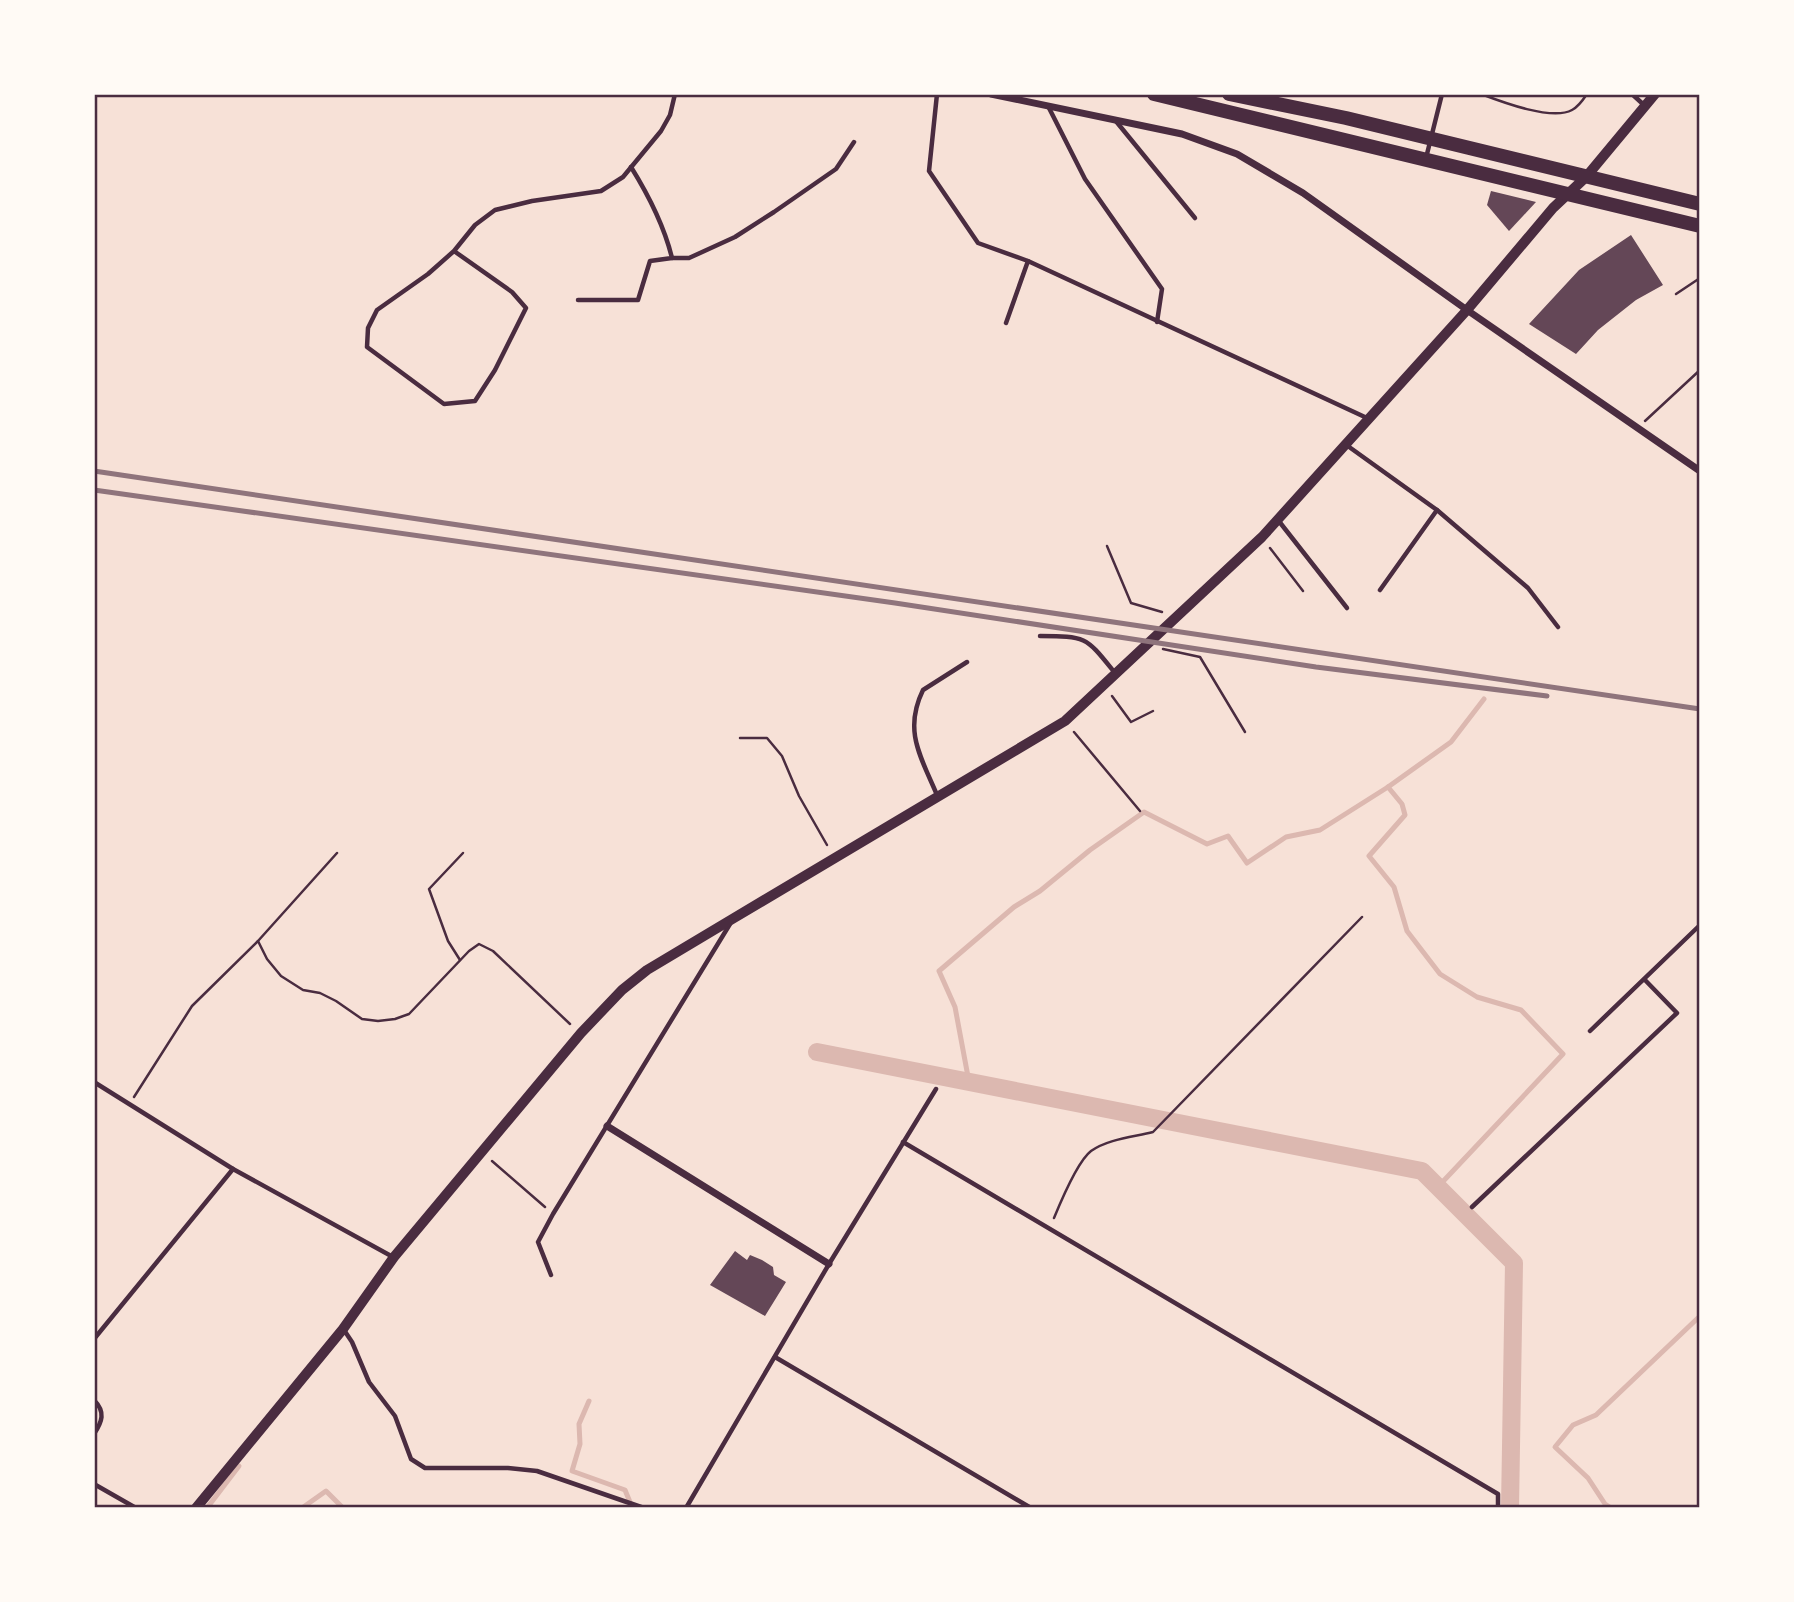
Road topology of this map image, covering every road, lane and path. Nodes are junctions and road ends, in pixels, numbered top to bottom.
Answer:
1 (675, 94) edge
2 (937, 94) edge
3 (991, 94) edge
4 (1154, 94) edge
5 (1229, 94) edge
6 (1442, 94) edge
7 (1482, 94) edge
8 (1587, 94) edge
9 (1632, 94) edge
10 (1655, 94) edge
11 (1048, 106) junction
12 (1645, 107) junction
13 (1114, 120) junction
14 (1431, 139) junction
15 (854, 142) dead end
16 (1426, 159) junction
17 (631, 167) junction
18 (1586, 177) junction
19 (1569, 194) junction
20 (1699, 204) edge
21 (1195, 218) dead end
22 (1699, 226) edge
23 (454, 251) junction
24 (673, 258) junction
25 (1028, 261) junction
26 (1699, 278) edge
27 (1676, 294) dead end
28 (578, 300) dead end
29 (1466, 310) junction
30 (1006, 323) dead end
31 (1157, 323) junction
32 (1699, 370) edge
33 (1367, 418) junction
34 (1638, 428) junction
35 (1344, 444) junction
36 (1699, 471) edge
37 (1437, 509) junction
38 (1278, 520) junction
39 (1262, 537) junction
40 (1107, 546) dead end
41 (1380, 590) dead end
42 (1303, 591) dead end
43 (1347, 608) dead end
44 (1178, 616) junction
45 (1558, 627) dead end
46 (1040, 636) dead end
47 (1149, 643) junction
48 (967, 662) dead end
49 (1116, 674) junction
50 (1105, 684) junction
51 (1153, 711) dead end
52 (1065, 721) junction
53 (1245, 732) dead end
54 (740, 738) dead end
55 (938, 797) junction
56 (1140, 811) dead end
57 (337, 853) dead end
58 (463, 853) dead end
59 (835, 858) junction
60 (1362, 917) dead end
61 (734, 918) junction
62 (1699, 925) edge
63 (258, 941) junction
64 (460, 960) junction
65 (1645, 980) junction
66 (1590, 1031) dead end
67 (581, 1033) junction
68 (94, 1082) edge
69 (936, 1089) dead end
70 (129, 1104) junction
71 (607, 1126) junction
72 (902, 1142) junction
73 (482, 1152) junction
74 (233, 1169) junction
75 (1472, 1207) dead end
76 (553, 1214) junction
77 (1049, 1228) junction
78 (394, 1257) junction
79 (829, 1264) junction
80 (551, 1275) dead end
81 (343, 1329) junction
82 (94, 1339) edge
83 (775, 1357) junction
84 (94, 1400) edge
85 (94, 1434) edge
86 (94, 1484) edge
87 (136, 1507) edge
88 (196, 1507) edge
89 (644, 1507) edge
90 (686, 1507) edge
91 (1031, 1507) edge
92 (1498, 1507) edge

1 - 17 lane
2 - 25 lane
3 - 11 street
4 - 16 main road
5 - 14 main road
6 - 14 lane
7 - 8 path
9 - 12 lane
10 - 12 street
11 - 13 street
11 - 31 lane
12 - 18 street
13 - 21 lane
13 - 29 street
14 - 16 lane
14 - 18 main road
15 - 24 lane
16 - 19 main road
17 - 23 lane
17 - 24 lane
18 - 19 street
18 - 20 main road
19 - 22 main road
19 - 29 street
23 - 23 lane
24 - 28 lane
25 - 30 lane
25 - 31 lane
26 - 27 path
29 - 33 street
29 - 34 street
31 - 33 lane
32 - 34 path
33 - 35 street
34 - 36 street
35 - 37 lane
35 - 38 street
37 - 41 lane
37 - 45 lane
38 - 39 street
38 - 43 lane
39 - 42 path
39 - 44 street
40 - 44 path
44 - 47 street
46 - 49 lane
47 - 49 street
47 - 53 path
48 - 55 lane
49 - 50 street
50 - 51 path
50 - 52 street
52 - 55 street
52 - 56 path
54 - 59 path
55 - 59 street
57 - 63 path
58 - 64 path
59 - 61 street
60 - 77 path
61 - 67 street
61 - 71 lane
62 - 65 lane
63 - 64 path
63 - 70 path
64 - 67 path
65 - 66 lane
65 - 75 lane
67 - 73 street
68 - 70 lane
69 - 72 lane
70 - 74 lane
71 - 76 lane
71 - 79 street
72 - 77 lane
72 - 79 lane
73 - 76 path
73 - 78 street
74 - 78 lane
74 - 82 lane
76 - 80 lane
77 - 92 lane
78 - 81 street
79 - 83 lane
81 - 88 street
81 - 89 lane
83 - 90 lane
83 - 91 lane
84 - 85 lane
86 - 87 lane

